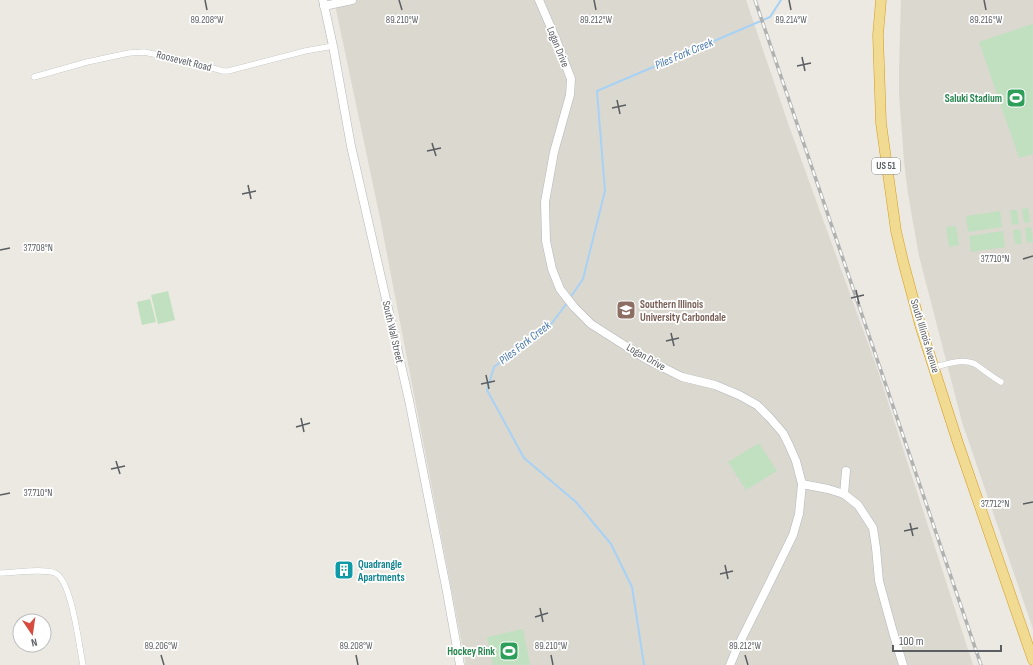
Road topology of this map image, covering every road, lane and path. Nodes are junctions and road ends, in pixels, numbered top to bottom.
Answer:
1 (352, 0) edge
2 (539, 0) edge
3 (880, 0) edge
4 (324, 3) edge
5 (333, 46) junction
6 (34, 77) dead end
7 (934, 367) junction
8 (1001, 382) dead end
9 (846, 471) dead end
10 (802, 484) junction
11 (844, 494) junction
12 (0, 573) edge
13 (1033, 660) edge
14 (82, 665) edge
15 (460, 665) edge
16 (730, 665) edge
17 (903, 665) edge

1 - 4 street
2 - 10 street, Logan Drive
3 - 7 highway, South Illinois Avenue / US 51
4 - 5 street, South Wall Street
5 - 6 street, Roosevelt Road
5 - 15 street, South Wall Street
7 - 8 street
7 - 13 highway, South Illinois Avenue / US 51
9 - 11 street
10 - 11 street
10 - 16 street, Logan Drive
11 - 17 street
12 - 14 street

